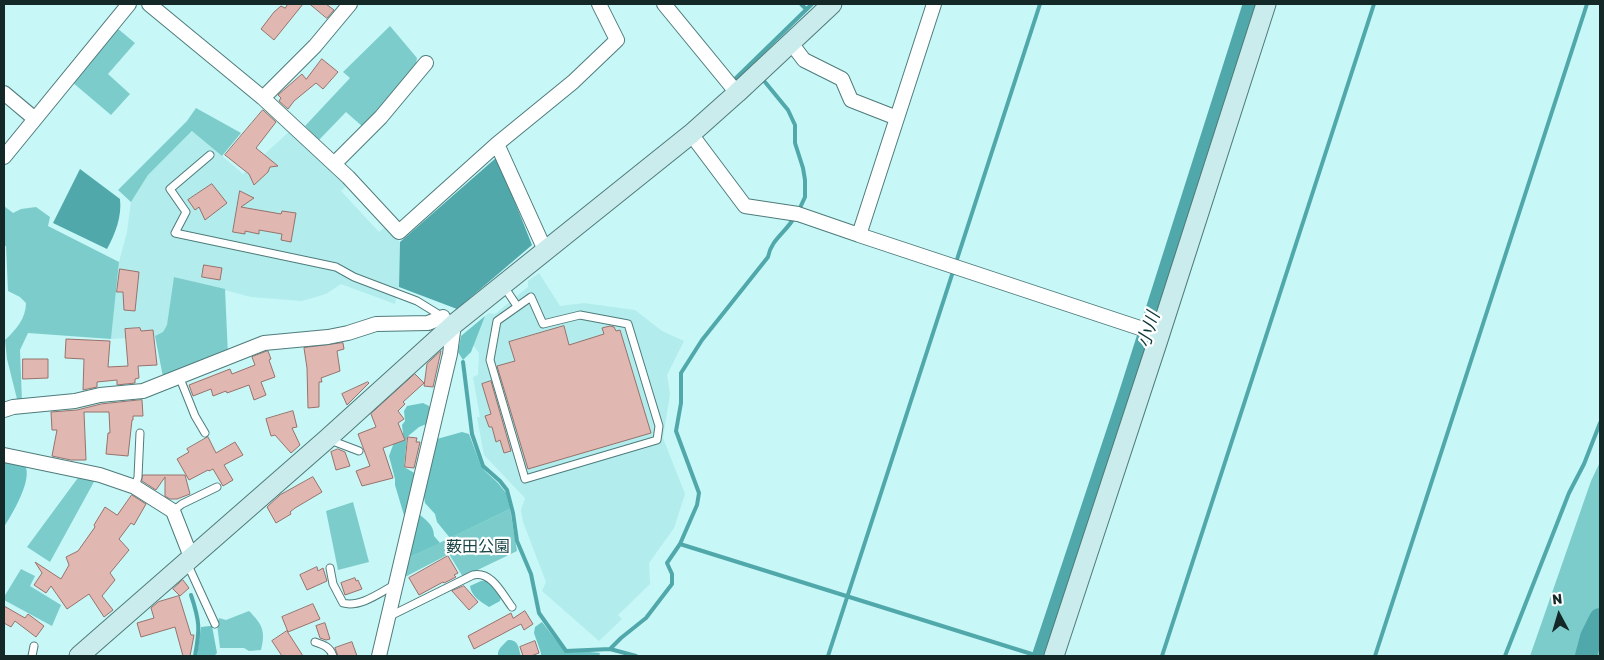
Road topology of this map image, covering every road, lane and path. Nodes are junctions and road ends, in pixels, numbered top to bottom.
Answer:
1 (129, 4) edge
2 (149, 4) edge
3 (350, 4) edge
4 (599, 4) edge
5 (664, 4) edge
6 (832, 4) edge
7 (934, 4) edge
8 (1266, 4) edge
9 (791, 43) junction
10 (426, 63) dead end
11 (4, 93) edge
12 (738, 93) junction
13 (263, 98) junction
14 (897, 118) junction
15 (35, 119) junction
16 (691, 134) junction
17 (498, 144) junction
18 (210, 155) dead end
19 (4, 157) edge
20 (334, 164) junction
21 (859, 235) junction
22 (545, 250) junction
23 (502, 285) junction
24 (517, 306) junction
25 (448, 320) junction
26 (1161, 334) junction
27 (179, 376) junction
28 (4, 410) edge
29 (205, 433) dead end
30 (140, 434) dead end
31 (327, 439) junction
32 (359, 450) dead end
33 (4, 456) edge
34 (135, 487) junction
35 (217, 487) dead end
36 (173, 511) junction
37 (189, 559) junction
38 (330, 568) dead end
39 (398, 583) junction
40 (512, 607) dead end
41 (390, 616) junction
42 (215, 624) dead end
43 (315, 642) dead end
44 (34, 646) dead end
45 (32, 656) edge
46 (78, 656) edge
47 (334, 656) edge
48 (379, 656) edge
49 (1054, 656) edge

1 - 15 street
2 - 13 street
3 - 13 street
4 - 17 street
5 - 12 street
6 - 9 street
7 - 14 street
8 - 26 street
9 - 12 street
9 - 14 street
10 - 20 street
11 - 15 street
12 - 16 street
13 - 20 street
14 - 21 street
15 - 19 street
16 - 21 street
16 - 22 street
17 - 20 street
17 - 22 street
18 - 25 lane
21 - 26 street
22 - 23 street
23 - 24 lane
23 - 25 street
24 - 24 lane
25 - 27 street
25 - 31 street
25 - 39 street
26 - 49 street
27 - 28 street
27 - 29 lane
30 - 34 lane
31 - 32 lane
31 - 37 street
33 - 34 street
34 - 36 street
35 - 36 lane
36 - 37 street
37 - 42 lane
37 - 46 street
38 - 39 lane
39 - 41 street
40 - 41 lane
41 - 48 street
43 - 47 lane
44 - 45 lane

